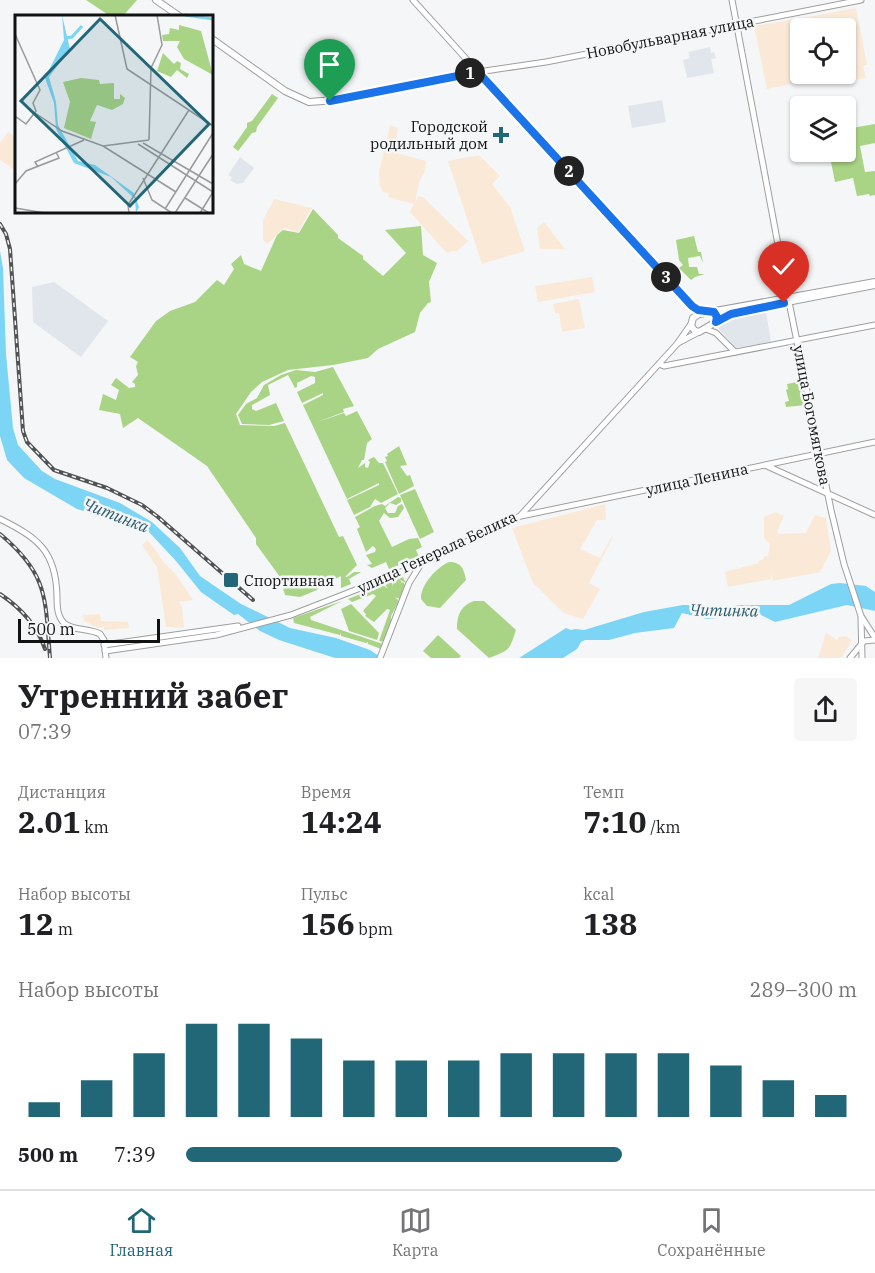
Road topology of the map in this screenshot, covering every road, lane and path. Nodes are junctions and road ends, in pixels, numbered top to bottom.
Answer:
1 (156, 0) edge
2 (413, 0) edge
3 (732, 0) edge
4 (848, 0) edge
5 (861, 0) edge
6 (178, 15) edge
7 (736, 23) junction
8 (213, 40) edge
9 (478, 72) junction
10 (875, 283) edge
11 (788, 300) junction
12 (692, 306) junction
13 (714, 312) junction
14 (692, 321) junction
15 (715, 323) junction
16 (875, 325) edge
17 (703, 331) junction
18 (716, 333) junction
19 (797, 340) junction
20 (677, 344) junction
21 (735, 352) junction
22 (661, 365) junction
23 (875, 442) edge
24 (820, 453) junction
25 (765, 465) junction
26 (827, 492) junction
27 (842, 499) junction
28 (831, 510) junction
29 (875, 515) edge
30 (520, 516) junction
31 (0, 519) edge
32 (422, 563) junction
33 (401, 572) junction
34 (410, 583) junction
35 (861, 616) junction
36 (875, 639) edge
37 (861, 644) junction
38 (105, 648) junction
39 (380, 657) edge
40 (106, 658) edge
41 (850, 658) edge
42 (862, 658) edge

1 - 6 main road
2 - 9 main road
3 - 7 main road, улица Богомягкова
4 - 7 main road, Новобульварная улица
5 - 7 main road, Новобульварная улица
7 - 9 main road, Новобульварная улица
7 - 11 main road, улица Богомягкова
8 - 9 main road, Новобульварная улица
9 - 12 main road
10 - 11 main road
11 - 13 main road
11 - 15 main road
11 - 19 main road, улица Богомягкова
12 - 13 main road
12 - 14 main road
13 - 14 main road
13 - 15 main road
14 - 17 main road
14 - 20 main road
15 - 17 main road
15 - 18 main road
16 - 19 main road
17 - 18 main road
17 - 20 main road
18 - 21 main road
19 - 21 main road
19 - 24 main road, улица Богомягкова
20 - 22 main road, улица Генерала Белика
21 - 22 main road
22 - 30 main road, улица Генерала Белика
23 - 24 main road, улица Ленина
24 - 25 main road, улица Ленина
24 - 26 main road, улица Богомягкова
25 - 26 main road
25 - 30 main road, улица Ленина
26 - 27 main road
26 - 28 main road, улица Богомягкова
27 - 28 main road
27 - 29 main road
28 - 35 main road, улица Богомягкова
30 - 32 main road, улица Генерала Белика
31 - 38 main road
32 - 33 main road, улица Генерала Белика
32 - 34 main road
33 - 34 main road
33 - 38 main road, улица Генерала Белика
34 - 39 main road
35 - 36 main road
35 - 37 main road
36 - 37 main road
37 - 41 main road
37 - 42 main road
38 - 40 main road

